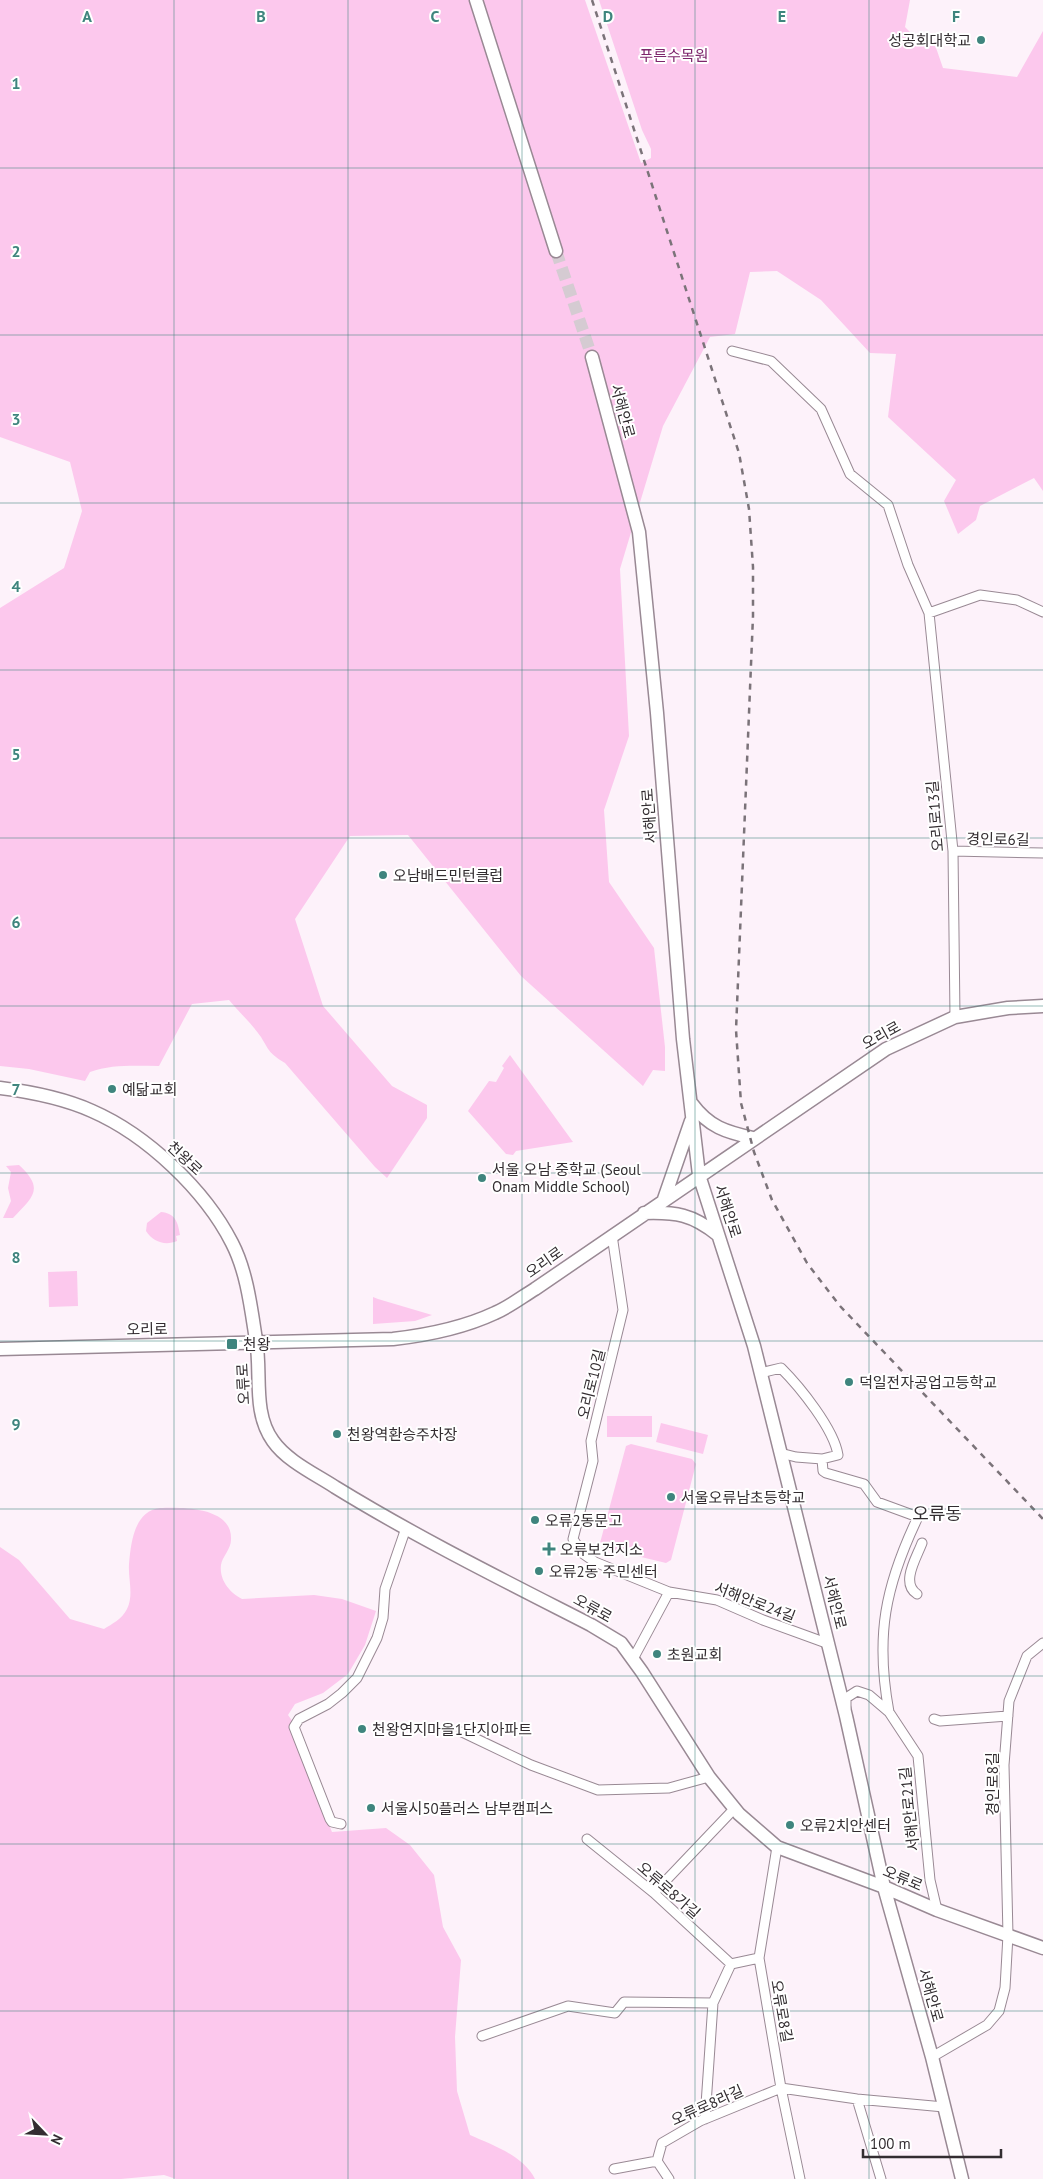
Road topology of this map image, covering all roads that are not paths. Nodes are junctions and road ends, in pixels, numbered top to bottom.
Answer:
1 (476, 0) edge
2 (556, 251) tunnel mouth
3 (732, 352) dead end
4 (592, 357) tunnel mouth
5 (1043, 612) edge
6 (928, 613) junction
7 (953, 851) junction
8 (1043, 853) edge
9 (1043, 1006) edge
10 (955, 1017) junction
11 (0, 1088) edge
12 (690, 1101) junction
13 (692, 1118) junction
14 (753, 1138) junction
15 (699, 1175) junction
16 (664, 1199) junction
17 (644, 1213) junction
18 (612, 1235) junction
19 (718, 1235) junction
20 (257, 1343) junction
21 (0, 1349) edge
22 (760, 1373) junction
23 (780, 1453) junction
24 (822, 1459) junction
25 (406, 1528) junction
26 (574, 1539) joint
27 (922, 1543) dead end
28 (669, 1592) junction
29 (917, 1594) dead end
30 (1043, 1643) edge
31 (828, 1644) junction
32 (633, 1659) junction
33 (889, 1712) junction
34 (846, 1716) junction
35 (1008, 1716) junction
36 (934, 1719) dead end
37 (462, 1732) dead end
38 (709, 1777) junction
39 (734, 1808) junction
40 (341, 1824) dead end
41 (587, 1839) dead end
42 (777, 1847) junction
43 (884, 1887) junction
44 (654, 1893) junction
45 (938, 1910) junction
46 (1008, 1935) junction
47 (1043, 1948) edge
48 (759, 1958) junction
49 (731, 1964) junction
50 (713, 2003) junction
51 (482, 2036) dead end
52 (932, 2057) junction
53 (781, 2088) junction
54 (857, 2099) junction
55 (944, 2107) junction
56 (704, 2119) junction
57 (656, 2160) junction
58 (614, 2169) dead end
59 (669, 2179) edge
60 (800, 2179) edge
61 (881, 2179) edge
62 (962, 2179) edge

1 - 2 main road
3 - 6 street, 오리로13길
4 - 12 main road, 서해안로
5 - 6 street
6 - 7 street, 오리로13길
7 - 8 street, 경인로6길
7 - 10 street, 오리로13길
9 - 10 main road, 오리로
10 - 14 main road, 오리로
11 - 20 main road, 천왕로
12 - 13 main road, 서해안로
12 - 14 main road
13 - 15 main road, 서해안로
13 - 16 main road
14 - 15 main road, 오리로
15 - 16 main road, 오리로
15 - 19 main road, 서해안로
16 - 17 main road, 오리로
17 - 18 main road, 오리로
17 - 19 main road
18 - 20 main road, 오리로
18 - 26 street, 오리로10길
19 - 22 main road, 서해안로
20 - 21 main road, 오리로
20 - 25 main road, 오류로
22 - 23 main road, 서해안로
22 - 24 street
23 - 24 street
23 - 31 main road, 서해안로
24 - 33 street, 서해안로21길
25 - 32 main road, 오류로
25 - 40 street
26 - 28 street, 서해안로24길
27 - 29 street
28 - 31 street, 서해안로24길
28 - 32 street
30 - 35 street, 경인로8길
31 - 34 main road, 서해안로
32 - 38 main road, 오류로
33 - 34 street, 서해안로21길
33 - 45 street, 서해안로21길
34 - 43 main road, 서해안로
35 - 36 street
35 - 46 street, 경인로8길
37 - 38 street
38 - 39 main road, 오류로
39 - 42 main road, 오류로
39 - 44 street
41 - 44 street, 오류로8가길
42 - 43 main road, 오류로
42 - 48 street, 오류로8길
43 - 45 main road, 오류로
43 - 52 main road, 서해안로
44 - 49 street, 오류로8가길
45 - 46 main road, 오류로
46 - 47 main road, 오류로
46 - 52 street
48 - 49 street
48 - 53 street, 오류로8길
49 - 50 street
50 - 51 street
50 - 56 street
52 - 55 main road, 서해안로
53 - 54 street
53 - 56 street, 오류로8라길
53 - 60 street, 오류로8길
54 - 55 street
54 - 61 street
55 - 62 main road, 서해안로
56 - 57 street, 오류로8라길
57 - 58 street
57 - 59 street

